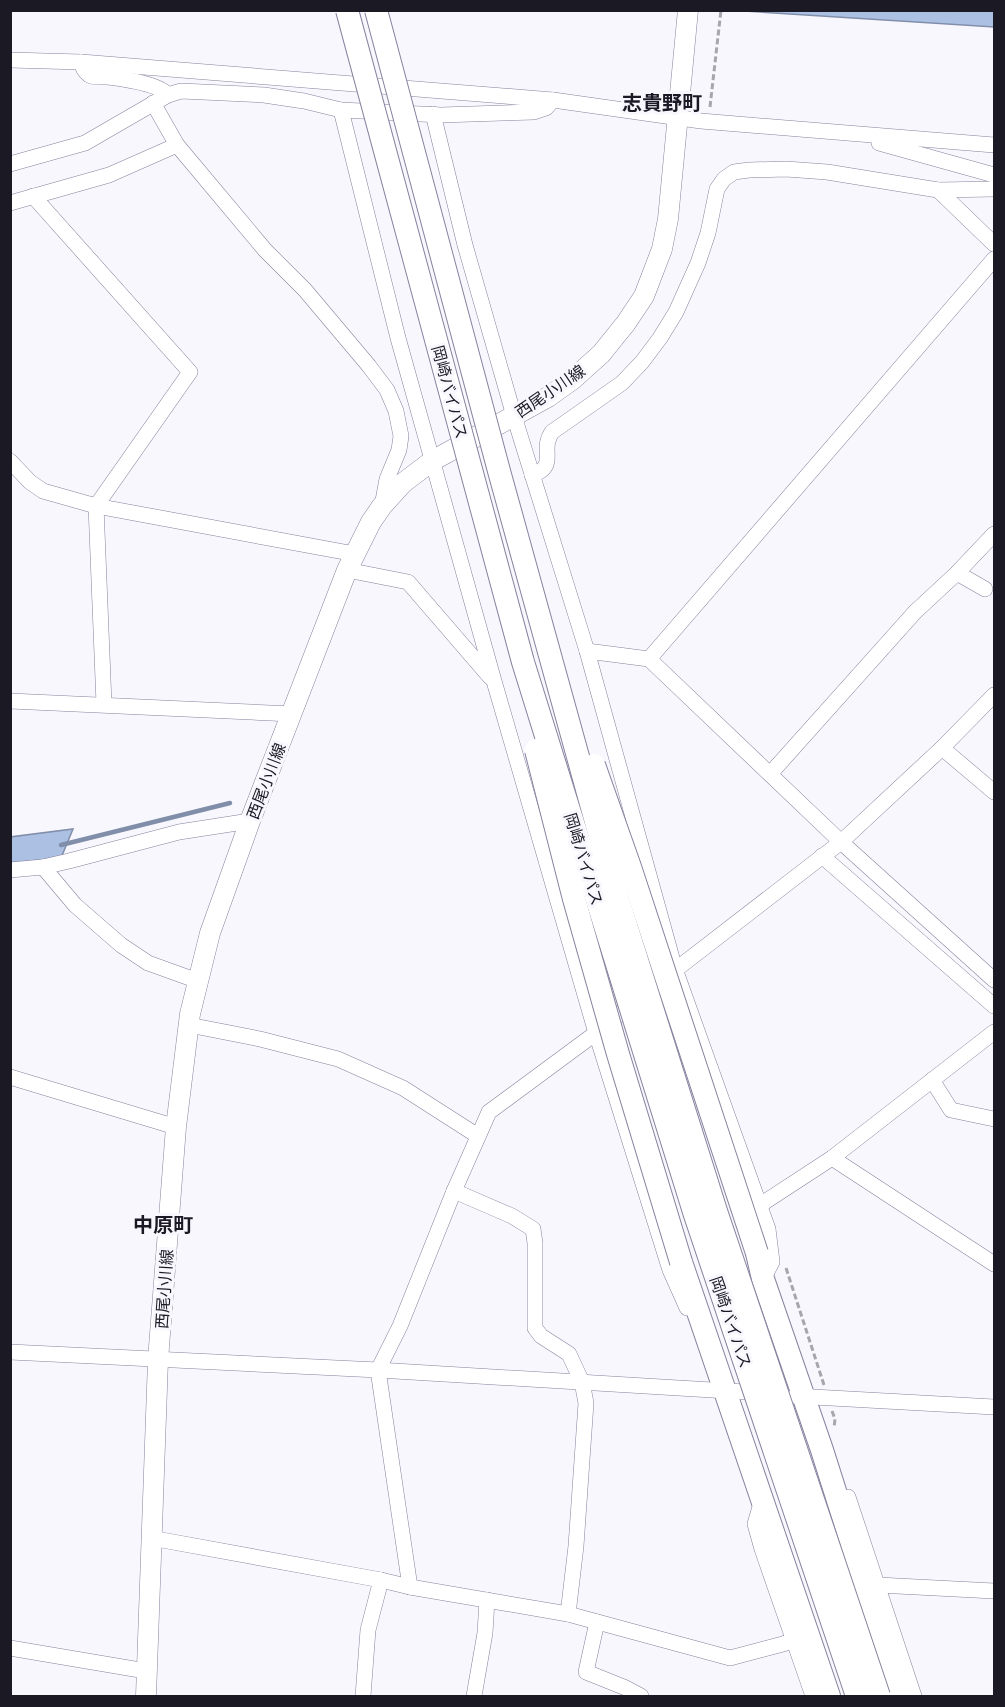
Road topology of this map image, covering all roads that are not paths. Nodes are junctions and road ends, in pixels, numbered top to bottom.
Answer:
1 (347, 10) edge
2 (376, 10) edge
3 (688, 10) edge
4 (10, 60) edge
5 (81, 62) junction
6 (168, 95) junction
7 (553, 100) junction
8 (153, 104) junction
9 (341, 110) junction
10 (677, 112) junction
11 (433, 114) junction
12 (844, 133) junction
13 (177, 145) junction
14 (994, 145) edge
15 (10, 164) edge
16 (994, 175) edge
17 (994, 189) edge
18 (938, 190) junction
19 (33, 196) junction
20 (10, 204) edge
21 (994, 244) edge
22 (994, 258) edge
23 (514, 416) junction
24 (10, 461) edge
25 (432, 461) junction
26 (532, 475) junction
27 (96, 506) junction
28 (382, 506) junction
29 (994, 534) edge
30 (351, 562) junction
31 (957, 573) junction
32 (985, 589) dead end
33 (587, 651) junction
34 (649, 659) junction
35 (523, 662) junction
36 (494, 681) junction
37 (994, 695) edge
38 (10, 701) edge
39 (104, 704) junction
40 (564, 710) junction
41 (292, 714) junction
42 (942, 748) junction
43 (770, 774) junction
44 (994, 792) edge
45 (250, 821) junction
46 (841, 842) junction
47 (822, 856) junction
48 (44, 867) junction
49 (10, 870) edge
50 (675, 969) junction
51 (994, 980) edge
52 (198, 981) junction
53 (994, 1006) edge
54 (189, 1025) junction
55 (994, 1032) edge
56 (596, 1033) junction
57 (10, 1077) edge
58 (932, 1080) junction
59 (994, 1119) edge
60 (176, 1127) junction
61 (478, 1136) junction
62 (832, 1158) junction
63 (454, 1191) junction
64 (760, 1205) junction
65 (994, 1264) edge
66 (763, 1279) junction
67 (706, 1335) junction
68 (10, 1353) edge
69 (158, 1360) junction
70 (378, 1370) junction
71 (582, 1382) junction
72 (725, 1390) junction
73 (804, 1396) junction
74 (994, 1407) edge
75 (828, 1441) junction
76 (765, 1509) junction
77 (151, 1538) junction
78 (381, 1580) junction
79 (878, 1585) junction
80 (410, 1587) junction
81 (994, 1591) edge
82 (487, 1600) junction
83 (568, 1614) junction
84 (597, 1622) junction
85 (793, 1640) junction
86 (10, 1648) edge
87 (146, 1671) junction
88 (146, 1696) edge
89 (363, 1696) edge
90 (474, 1696) edge
91 (641, 1696) edge
92 (813, 1696) edge
93 (829, 1696) edge
94 (857, 1696) edge
95 (879, 1696) edge
96 (900, 1696) edge
97 (914, 1696) edge

1 - 35 highway, 岡崎バイパス, bridge
2 - 40 highway, 岡崎バイパス, bridge
3 - 10 main road, 西尾小川線
4 - 5 street
5 - 6 street
5 - 7 street
6 - 8 street
6 - 9 street
7 - 10 street
7 - 11 street
8 - 13 street
8 - 15 street
9 - 11 street
9 - 25 street
10 - 12 street
10 - 23 main road, 西尾小川線
11 - 23 street
12 - 14 street
12 - 16 street
13 - 19 street
13 - 28 street
17 - 18 street
18 - 21 street
18 - 26 street
19 - 20 street
19 - 27 street
22 - 34 street
23 - 25 main road, 西尾小川線
23 - 26 street
24 - 27 street
25 - 28 main road, 西尾小川線
25 - 36 street
26 - 33 street
27 - 30 street
27 - 39 street
28 - 30 main road, 西尾小川線
29 - 31 street
30 - 36 street
30 - 41 main road, 西尾小川線
31 - 32 street
31 - 43 street
33 - 34 street
33 - 50 street
34 - 43 street
35 - 67 highway, bridge
35 - 94 highway, 岡崎バイパス, bridge
36 - 56 street
37 - 42 street
38 - 39 street
39 - 41 street
40 - 66 highway, bridge
40 - 95 highway, 岡崎バイパス, bridge
41 - 45 main road, 西尾小川線
42 - 44 street
42 - 46 street
43 - 46 street
45 - 48 street
45 - 52 main road, 西尾小川線
46 - 47 street
46 - 51 street
47 - 50 street
47 - 53 street
48 - 49 street
48 - 52 street
50 - 56 street
50 - 64 street
52 - 54 main road, 西尾小川線
54 - 60 main road, 西尾小川線
54 - 61 street
55 - 58 street
56 - 61 street
56 - 67 street
57 - 60 street
58 - 59 street
58 - 62 street
60 - 69 main road, 西尾小川線
61 - 63 street
62 - 64 street
62 - 65 street
63 - 70 street
63 - 71 street
64 - 66 street
66 - 73 highway
67 - 72 highway
68 - 69 street
69 - 70 street
69 - 77 main road, 西尾小川線
70 - 71 street
70 - 80 street
71 - 72 street
71 - 83 street
72 - 73 street
72 - 76 highway
73 - 74 street
73 - 75 highway
75 - 79 street
75 - 96 highway
76 - 85 street
76 - 93 highway
77 - 78 street
77 - 87 main road, 西尾小川線
78 - 80 street
78 - 89 street
79 - 81 street
79 - 97 street
80 - 82 street
82 - 83 street
82 - 90 street
83 - 84 street
84 - 85 street
84 - 91 street
85 - 92 street
86 - 87 street
87 - 88 main road, 西尾小川線

